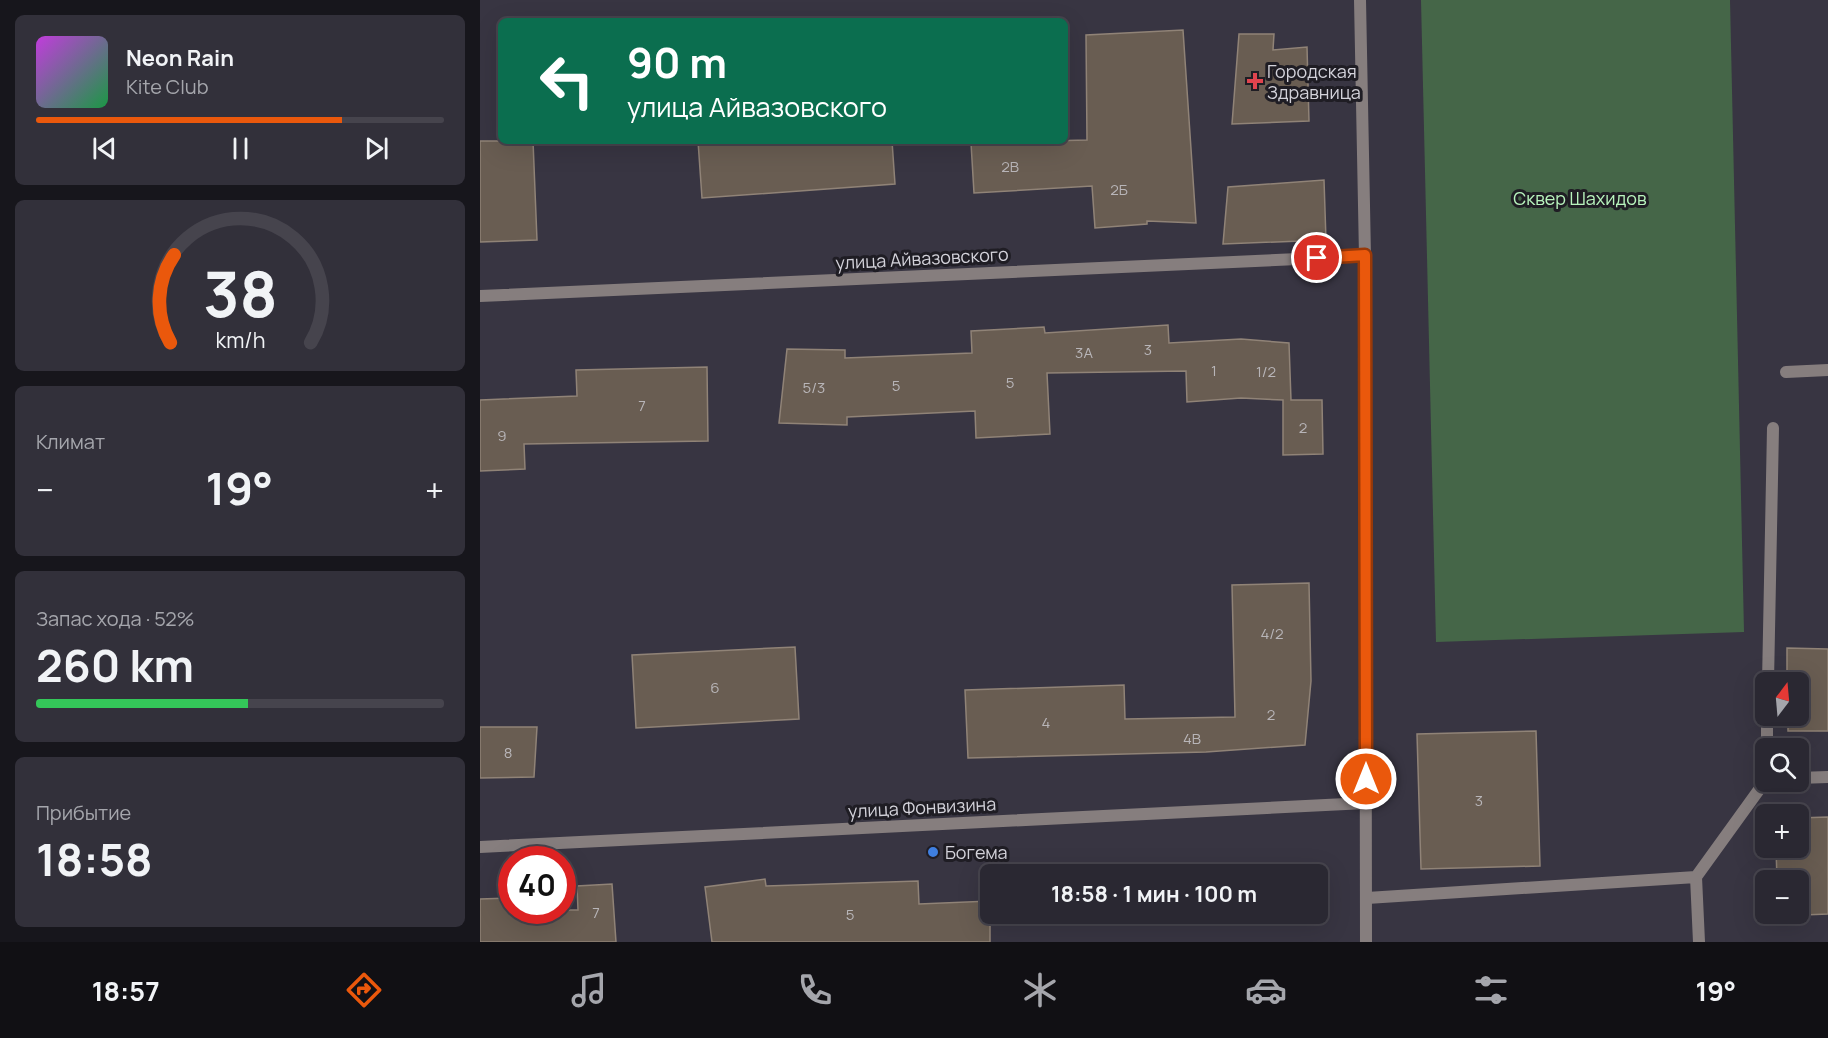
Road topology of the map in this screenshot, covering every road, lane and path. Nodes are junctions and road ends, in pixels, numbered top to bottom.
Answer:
1 (1360, 0) edge
2 (1365, 255) junction
3 (480, 296) edge
4 (1828, 370) edge
5 (1786, 372) dead end
6 (1773, 428) dead end
7 (1768, 672) edge
8 (1828, 777) edge
9 (1809, 778) edge
10 (1757, 792) edge
11 (1366, 803) junction
12 (480, 847) edge
13 (1696, 877) junction
14 (1367, 898) junction
15 (1366, 942) edge
16 (1699, 942) edge

1 - 2 street
2 - 3 street, улица Айвазовского
2 - 11 street
4 - 5 street
6 - 7 street
8 - 9 street
10 - 13 street
11 - 12 street, улица Фонвизина
11 - 14 street
13 - 14 street
13 - 16 street
14 - 15 street

